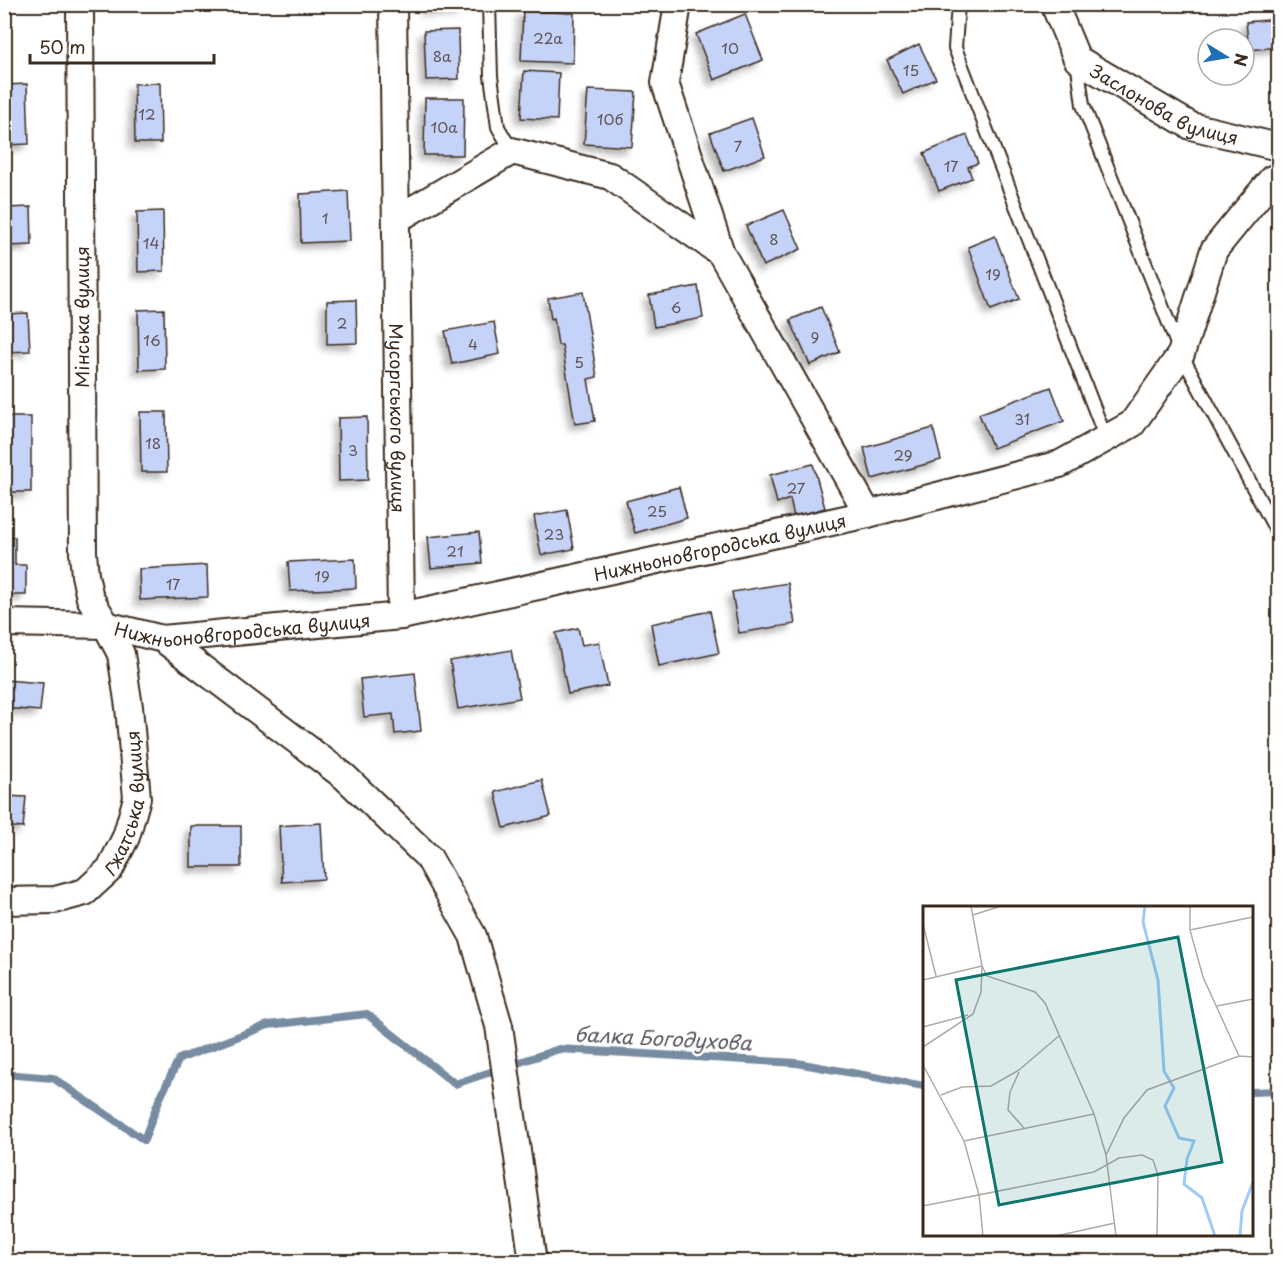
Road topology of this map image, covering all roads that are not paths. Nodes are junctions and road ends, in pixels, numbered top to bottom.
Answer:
1 (80, 4) edge
2 (393, 4) edge
3 (489, 4) edge
4 (678, 4) edge
5 (958, 4) edge
6 (1053, 4) edge
7 (1074, 4) edge
8 (1077, 59) junction
9 (1278, 147) edge
10 (513, 151) junction
11 (1278, 177) edge
12 (397, 219) junction
13 (721, 253) junction
14 (1181, 354) junction
15 (1107, 439) junction
16 (868, 514) junction
17 (1278, 534) edge
18 (401, 616) junction
19 (4, 623) edge
20 (106, 625) junction
21 (163, 639) junction
22 (4, 901) edge
23 (533, 1262) edge

1 - 20 street, Мінська вулиця
2 - 12 street, Мусоргського вулиця
3 - 10 lane
4 - 13 street
5 - 15 lane
6 - 8 street, Заслонова вулиця
7 - 8 street
8 - 9 street, Заслонова вулиця
8 - 14 lane
10 - 12 street
10 - 13 street
11 - 14 street, Нижньоновгородська вулиця
12 - 18 street, Мусоргського вулиця
13 - 16 street
14 - 15 street, Нижньоновгородська вулиця
14 - 17 lane
15 - 16 street, Нижньоновгородська вулиця
16 - 18 street, Нижньоновгородська вулиця
18 - 21 street, Нижньоновгородська вулиця
19 - 20 street, Нижньоновгородська вулиця
20 - 21 street, Нижньоновгородська вулиця
20 - 22 street, Гжатська вулиця
21 - 23 street

